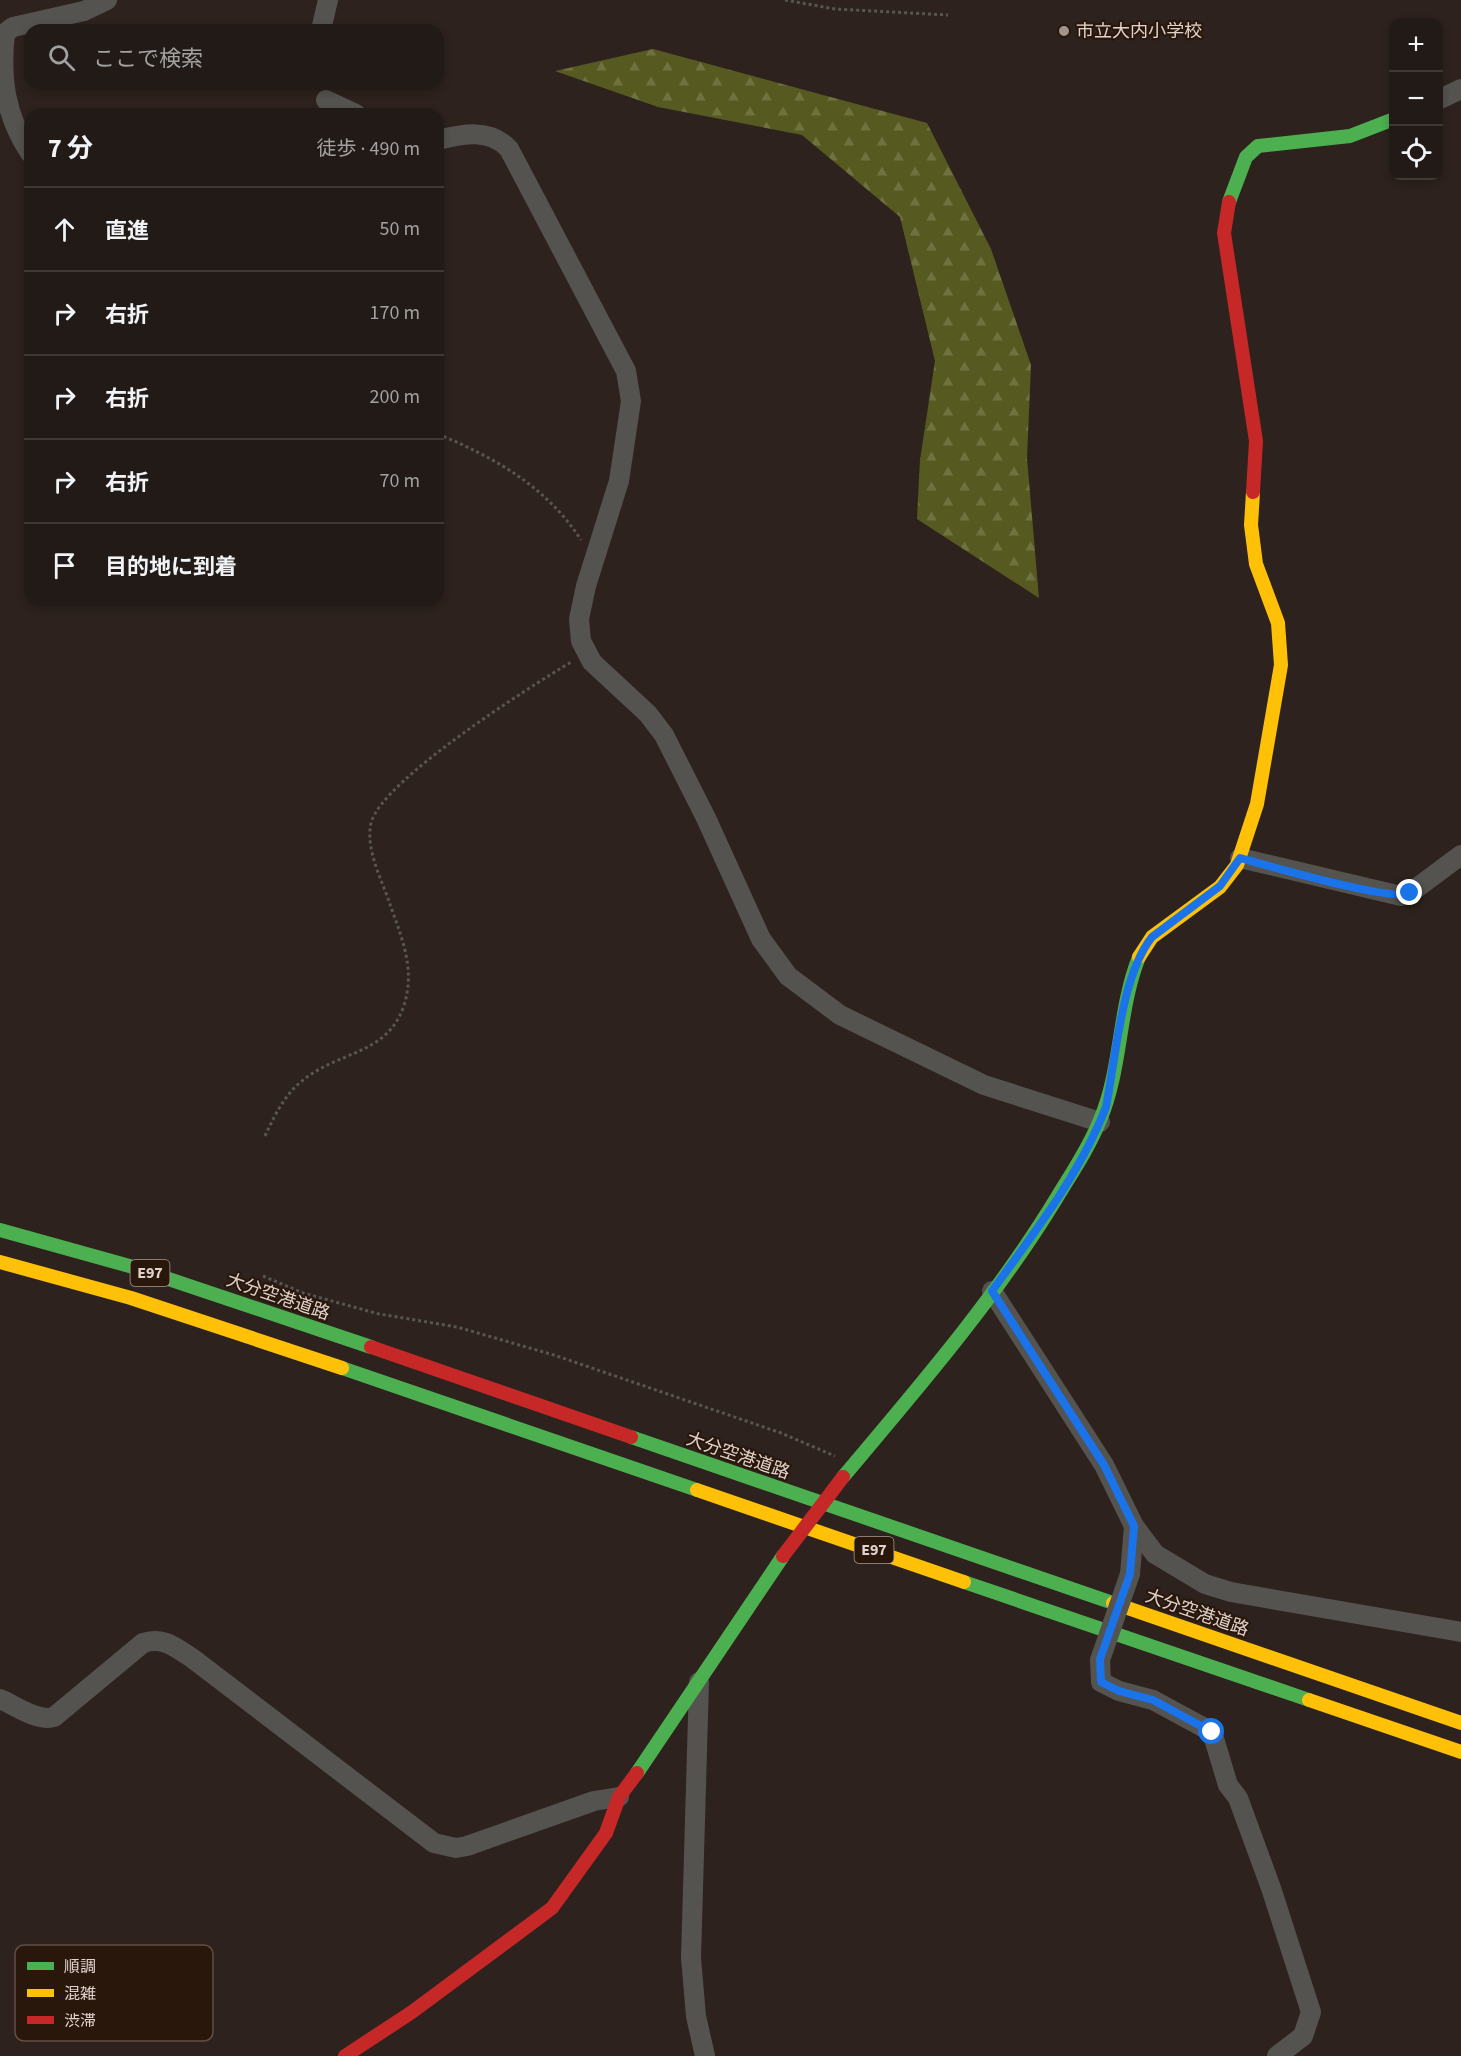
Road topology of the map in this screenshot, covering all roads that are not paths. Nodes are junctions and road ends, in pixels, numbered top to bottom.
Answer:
1 (107, 0) edge
2 (328, 0) edge
3 (26, 24) edge
4 (322, 24) edge
5 (24, 25) edge
6 (1461, 89) edge
7 (1443, 98) edge
8 (324, 99) edge
9 (343, 108) edge
10 (1389, 121) edge
11 (444, 139) edge
12 (24, 142) edge
13 (1461, 855) edge
14 (1240, 858) junction
15 (1100, 1122) junction
16 (0, 1230) edge
17 (0, 1262) edge
18 (992, 1291) junction
19 (1134, 1526) junction
20 (1461, 1632) edge
21 (699, 1681) junction
22 (0, 1699) edge
23 (1461, 1723) edge
24 (1461, 1752) edge
25 (619, 1797) junction
26 (345, 2056) edge
27 (705, 2056) edge
28 (1277, 2056) edge

1 - 3 street
2 - 4 street
5 - 12 street
6 - 7 street
8 - 9 street
10 - 14 main road
11 - 15 street
13 - 14 street
14 - 15 main road
15 - 18 main road
16 - 23 main road, 大分空港道路 / E97
17 - 24 main road, E97
18 - 19 street
18 - 21 main road, bridge
19 - 20 street
19 - 28 street, bridge
21 - 25 main road
21 - 27 street
22 - 25 street
25 - 26 main road

